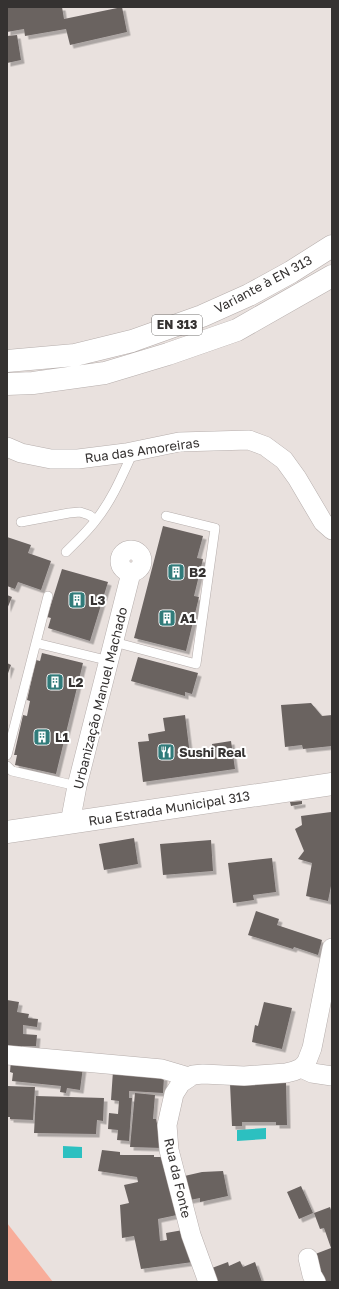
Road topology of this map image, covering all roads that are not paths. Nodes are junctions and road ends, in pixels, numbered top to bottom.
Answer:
1 (332, 246) edge
2 (332, 276) edge
3 (7, 361) edge
4 (7, 384) edge
5 (7, 447) edge
6 (134, 451) junction
7 (166, 516) dead end
8 (96, 520) junction
9 (21, 522) dead end
10 (332, 530) edge
11 (66, 552) dead end
12 (131, 573) dead end
13 (48, 596) dead end
14 (114, 642) junction
15 (36, 643) junction
16 (110, 661) junction
17 (7, 755) edge
18 (7, 766) edge
19 (332, 784) edge
20 (77, 786) junction
21 (70, 823) junction
22 (7, 832) edge
23 (332, 948) edge
24 (7, 1055) edge
25 (301, 1068) junction
26 (332, 1076) edge
27 (189, 1078) junction
28 (308, 1258) dead end
29 (208, 1282) edge
30 (316, 1282) edge

1 - 3 main road, Variante à EN 313 / EN 313
2 - 4 main road, Variante à EN 313 / EN 313
5 - 6 street, Rua das Amoreiras
6 - 8 lane
6 - 10 street, Rua das Amoreiras
7 - 14 lane
8 - 9 lane
8 - 11 lane
12 - 14 street, Urbanização Manuel Machado
13 - 15 lane
14 - 16 street, Urbanização Manuel Machado
15 - 16 lane
15 - 17 lane
16 - 20 street, Urbanização Manuel Machado
18 - 20 lane
19 - 21 main road, Rua Estrada Municipal 313
20 - 21 street, Urbanização Manuel Machado
21 - 22 main road, Rua Estrada Municipal 313
23 - 25 street
24 - 27 street
25 - 26 street
25 - 27 street
27 - 29 street, Rua da Fonte
28 - 30 street

